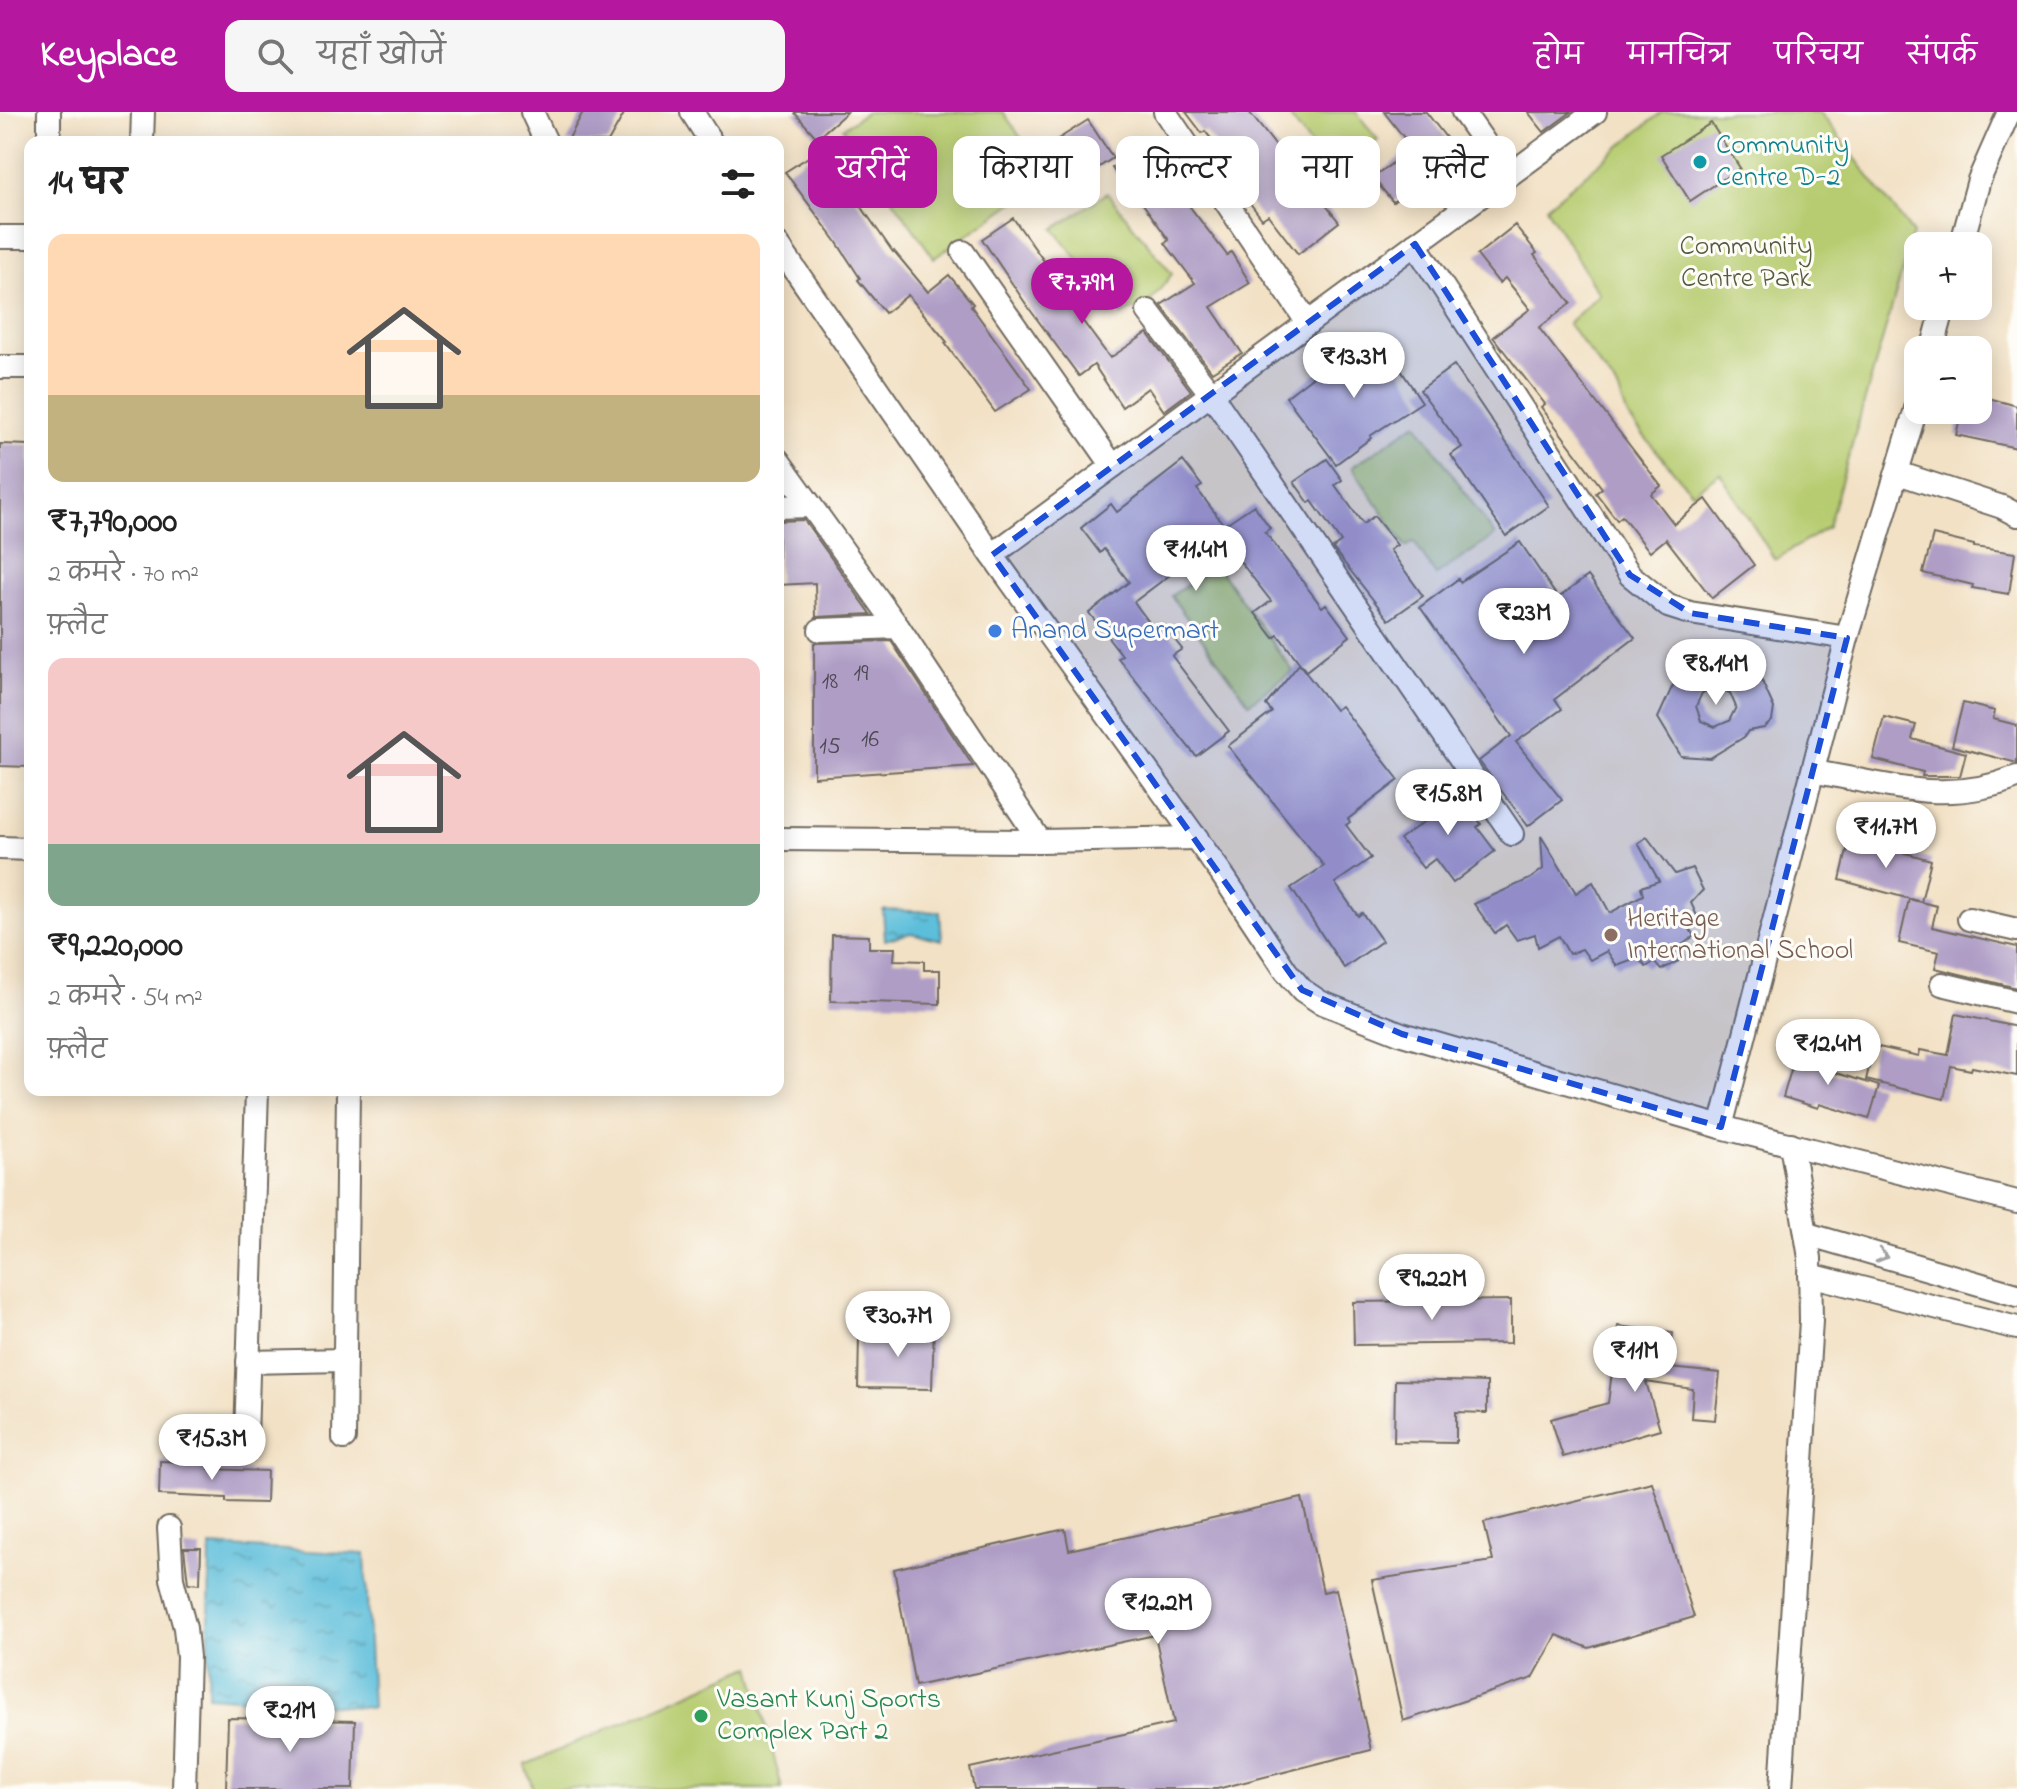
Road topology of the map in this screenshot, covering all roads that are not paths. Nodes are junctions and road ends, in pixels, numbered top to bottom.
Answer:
1 (49, 112) edge
2 (143, 112) edge
3 (532, 112) edge
4 (692, 112) edge
5 (1165, 112) edge
6 (1463, 112) edge
7 (1595, 112) edge
8 (2009, 112) edge
9 (49, 136) edge
10 (142, 136) edge
11 (543, 136) edge
12 (707, 136) edge
13 (1480, 136) edge
14 (1516, 170) edge
15 (1464, 208) edge
16 (1965, 232) edge
17 (0, 237) edge
18 (24, 237) edge
19 (1415, 244) junction
20 (963, 252) dead end
21 (784, 254) edge
22 (1148, 311) dead end
23 (1308, 323) junction
24 (0, 367) edge
25 (24, 367) edge
26 (1211, 394) junction
27 (1912, 424) edge
28 (1113, 466) junction
29 (784, 468) edge
30 (1898, 473) junction
31 (811, 506) junction
32 (784, 507) edge
33 (2017, 515) edge
34 (992, 555) junction
35 (898, 627) junction
36 (820, 630) dead end
37 (1847, 638) junction
38 (1815, 772) junction
39 (2017, 777) edge
40 (1512, 834) dead end
41 (1197, 838) junction
42 (784, 839) edge
43 (1040, 841) junction
44 (0, 848) edge
45 (24, 849) edge
46 (1969, 919) dead end
47 (2017, 930) edge
48 (1942, 984) dead end
49 (2017, 1002) edge
50 (257, 1096) edge
51 (348, 1096) edge
52 (1721, 1127) junction
53 (1791, 1144) junction
54 (2017, 1202) edge
55 (1807, 1234) junction
56 (1810, 1275) junction
57 (2017, 1295) edge
58 (2017, 1328) edge
59 (345, 1360) junction
60 (248, 1362) junction
61 (246, 1438) dead end
62 (344, 1438) dead end
63 (169, 1528) dead end
64 (184, 1789) edge
65 (1781, 1789) edge

1 - 9 street
2 - 10 street
3 - 11 street
4 - 12 street
5 - 23 street
6 - 13 street
7 - 14 street
8 - 16 street
15 - 19 street
17 - 18 street
19 - 23 street
19 - 37 street
20 - 28 street
21 - 34 street
22 - 26 street
23 - 26 street
24 - 25 street
26 - 28 street
26 - 40 street
27 - 30 street
28 - 34 street
29 - 31 street
30 - 33 street
30 - 37 street
31 - 32 street
31 - 35 street
34 - 41 street
35 - 36 street
35 - 43 street
37 - 38 street
38 - 39 street
38 - 52 street
41 - 43 street
41 - 52 street
42 - 43 street
44 - 45 street
46 - 47 street
48 - 49 street
50 - 60 street
51 - 59 street
52 - 53 street
53 - 54 street
53 - 55 street
55 - 56 street
55 -> 57 street
56 - 58 street
56 - 65 street
59 - 60 street
59 - 62 street
60 - 61 street
63 - 64 street

